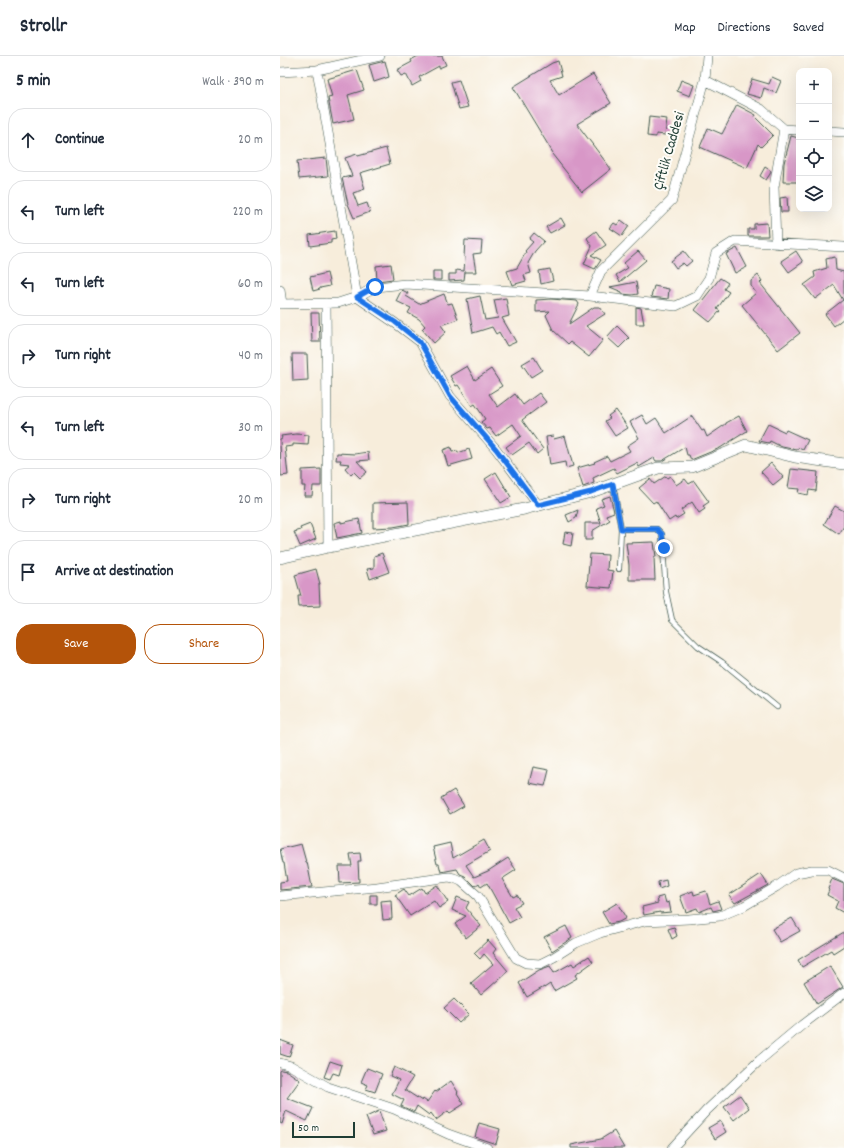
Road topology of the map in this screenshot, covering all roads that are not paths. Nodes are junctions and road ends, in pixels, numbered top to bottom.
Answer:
1 (380, 56) edge
2 (707, 56) edge
3 (317, 70) junction
4 (280, 72) edge
5 (705, 80) junction
6 (784, 128) junction
7 (796, 130) edge
8 (832, 131) edge
9 (844, 132) edge
10 (776, 244) junction
11 (844, 247) edge
12 (280, 290) edge
13 (590, 296) junction
14 (357, 297) junction
15 (326, 303) junction
16 (281, 304) edge
17 (844, 464) edge
18 (613, 484) junction
19 (538, 505) junction
20 (621, 529) junction
21 (328, 547) junction
22 (280, 558) edge
23 (619, 569) dead end
24 (777, 707) dead end
25 (844, 878) edge
26 (280, 896) edge
27 (844, 993) edge
28 (280, 1063) edge
29 (487, 1148) edge
30 (672, 1148) edge

1 - 3 street
2 - 5 street, Çiftlik Caddesi
3 - 4 street
3 - 14 street
5 - 6 street
5 - 13 street, Çiftlik Caddesi
6 - 7 street
6 - 10 street
8 - 9 street
10 - 11 street
10 - 13 street
12 - 16 street
13 - 14 street
14 - 15 street
14 - 19 street
15 - 16 street
15 - 21 street
17 - 18 street
18 - 19 street
18 - 20 lane
19 - 21 street
20 - 23 lane
20 - 24 lane
21 - 22 street
25 - 26 street
27 - 30 street
28 - 29 street

